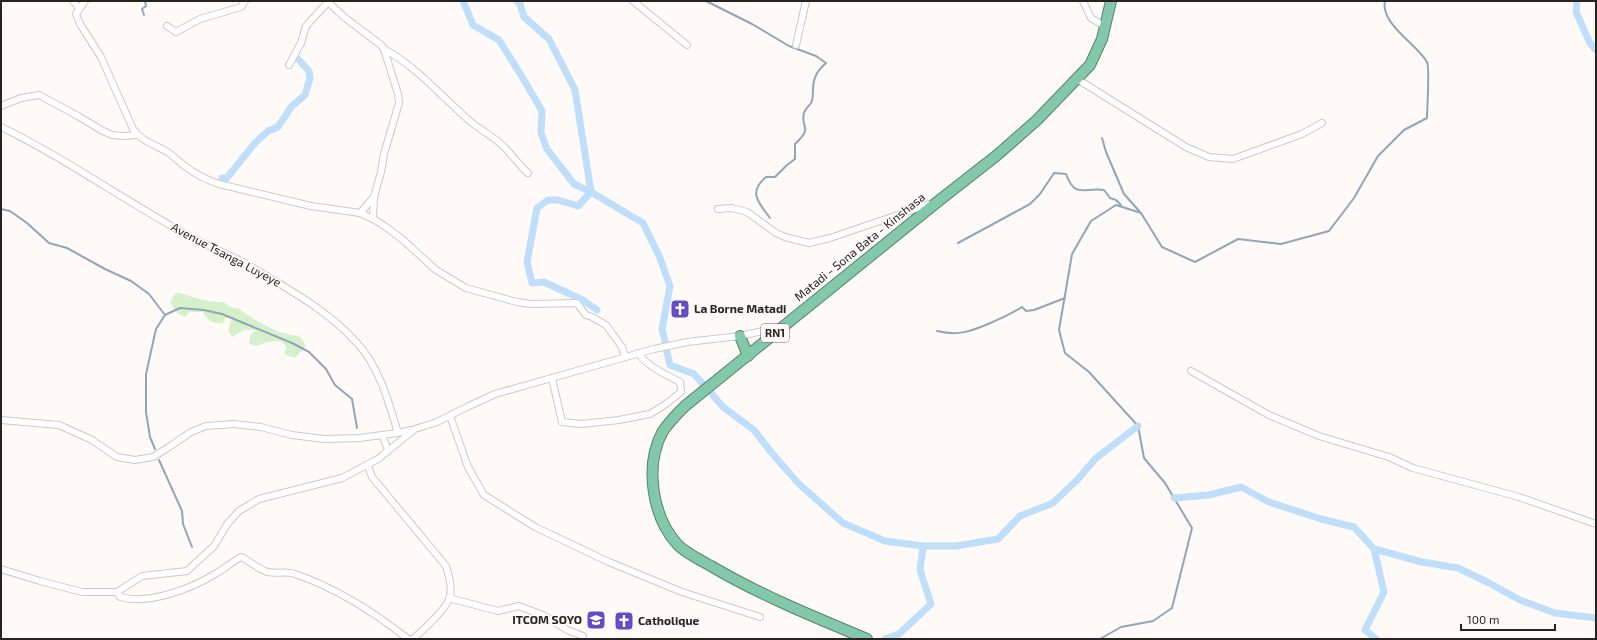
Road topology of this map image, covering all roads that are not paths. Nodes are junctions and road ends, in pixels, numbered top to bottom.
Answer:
1 (73, 1) edge
2 (85, 1) edge
3 (245, 1) edge
4 (328, 1) edge
5 (633, 1) edge
6 (806, 1) edge
7 (1083, 1) edge
8 (1111, 1) edge
9 (79, 8) junction
10 (167, 26) dead end
11 (1106, 27) junction
12 (687, 45) dead end
13 (796, 45) dead end
14 (384, 49) junction
15 (289, 65) dead end
16 (1077, 79) junction
17 (1, 106) edge
18 (1322, 123) dead end
19 (1, 127) edge
20 (137, 135) junction
21 (528, 173) dead end
22 (374, 197) junction
23 (936, 203) junction
24 (718, 210) dead end
25 (360, 213) junction
26 (373, 219) junction
27 (782, 326) junction
28 (740, 336) junction
29 (638, 353) junction
30 (748, 356) junction
31 (625, 357) junction
32 (1191, 371) dead end
33 (552, 378) junction
34 (450, 416) junction
35 (1, 420) edge
36 (415, 429) junction
37 (398, 433) junction
38 (382, 435) junction
39 (388, 450) junction
40 (368, 466) junction
41 (1596, 524) edge
42 (1, 569) edge
43 (117, 592) junction
44 (450, 598) junction
45 (760, 617) dead end
46 (583, 636) dead end
47 (408, 639) edge
48 (413, 639) edge
49 (867, 639) edge

1 - 9 street
2 - 9 street
3 - 10 street
4 - 14 street
4 - 15 street
5 - 12 street
6 - 13 street
7 - 11 street
8 - 11 highway, Matadi - Sona Bata - Kinshasa / RN1
9 - 20 street
11 - 16 highway, Matadi - Sona Bata - Kinshasa / RN1
14 - 21 street
14 - 22 street
16 - 18 street
16 - 23 highway, Matadi - Sona Bata - Kinshasa / RN1
17 - 20 street
19 - 37 street, Avenue Tsanga Luyeye
20 - 25 street
22 - 25 street
22 - 26 street
23 - 24 street
23 - 27 highway, Matadi - Sona Bata - Kinshasa / RN1
25 - 26 street
26 - 31 street
27 - 28 street
27 - 30 highway, Matadi - Sona Bata - Kinshasa / RN1
28 - 29 street
28 - 30 highway
29 - 31 street
29 - 33 street
30 - 49 highway, Matadi - Sona Bata - Kinshasa / RN1
31 - 33 street
32 - 41 street
33 - 34 street
34 - 36 street
34 - 45 street
35 - 38 street
36 - 37 street
36 - 39 street
37 - 38 street
38 - 39 street
39 - 40 street
40 - 43 street
40 - 44 street
42 - 43 street
43 - 47 street
44 - 46 street
44 - 48 street

